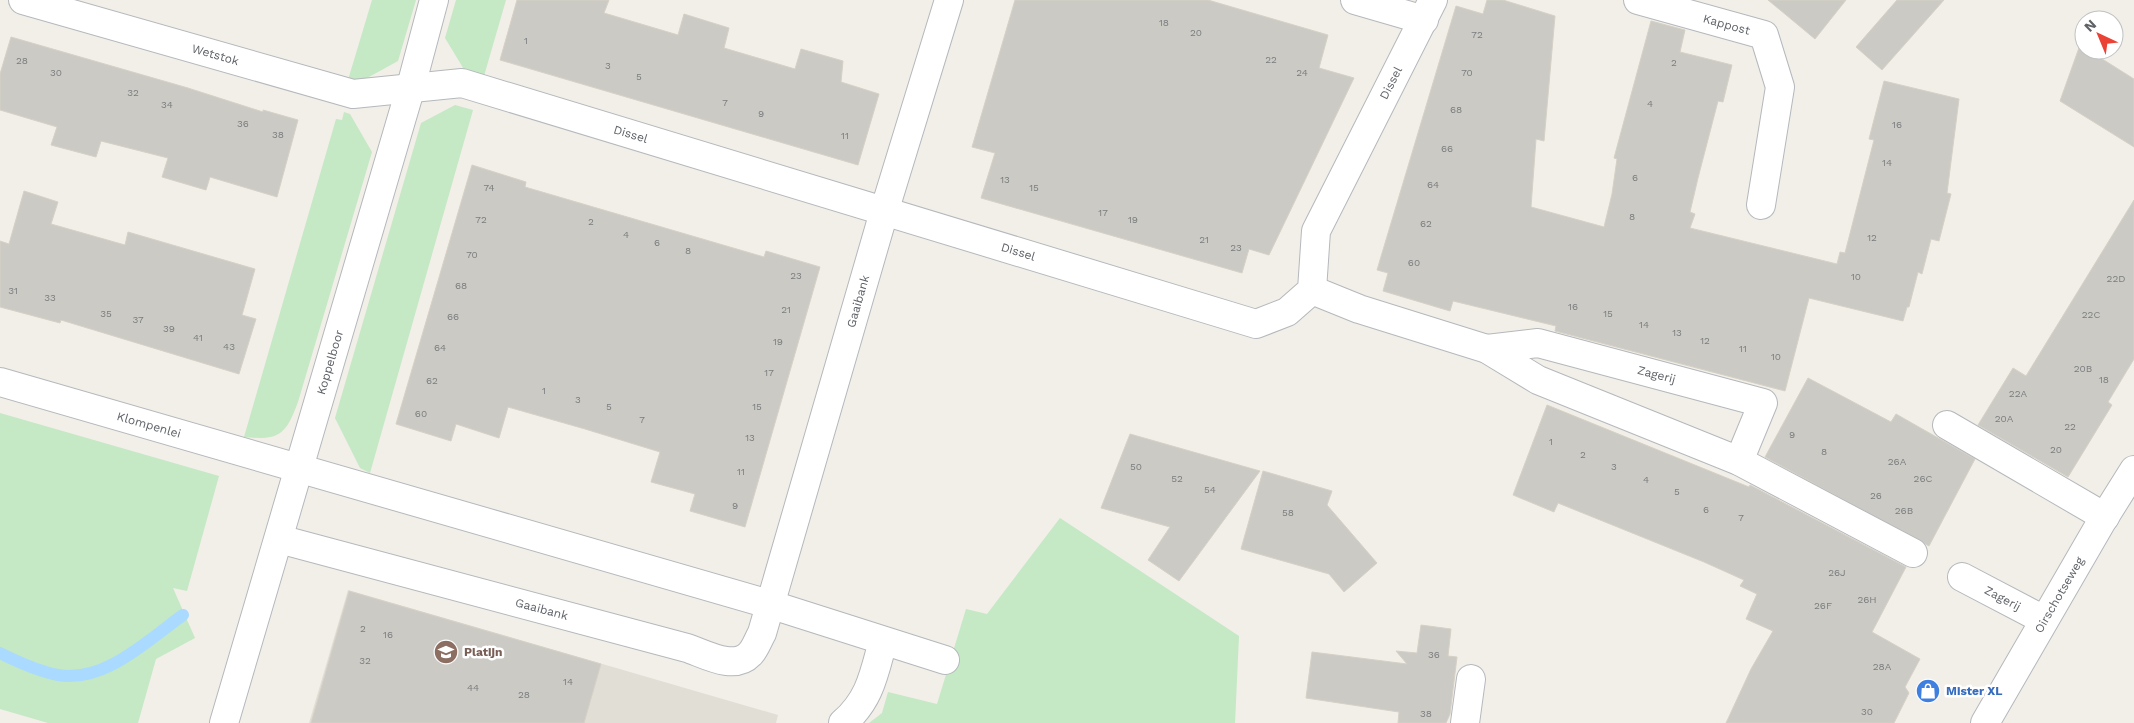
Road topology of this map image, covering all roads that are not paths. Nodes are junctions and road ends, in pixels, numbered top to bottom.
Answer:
1 (23, 0) edge
2 (434, 0) edge
3 (949, 0) edge
4 (1355, 0) edge
5 (1638, 0) edge
6 (1428, 10) edge
7 (410, 90) junction
8 (1761, 205) dead end
9 (884, 212) junction
10 (1312, 290) junction
11 (1487, 349) junction
12 (0, 382) edge
13 (1948, 425) dead end
14 (1739, 461) junction
15 (299, 468) junction
16 (2134, 470) edge
17 (2105, 517) junction
18 (279, 540) junction
19 (1913, 553) dead end
20 (1962, 577) dead end
21 (770, 604) junction
22 (2044, 620) junction
23 (883, 641) junction
24 (945, 660) dead end
25 (1471, 679) dead end
26 (224, 723) edge
27 (843, 723) edge
28 (1466, 723) edge
29 (1985, 723) edge

1 - 7 street, Wetstok
2 - 7 street, Koppelboor
3 - 9 street, Gaaibank
4 - 6 street
5 - 8 street, Kappost
6 - 10 street, Dissel
7 - 9 street, Dissel
7 - 15 street, Koppelboor
9 - 10 street, Dissel
9 - 21 street, Gaaibank
10 - 11 street, Zagerij
11 - 14 street, Zagerij
11 - 14 street, Zagerij
12 - 15 street, Klompenlei
13 - 17 street
14 - 19 street, Zagerij
15 - 18 street, Koppelboor
15 - 21 street
16 - 17 street, Oirschotseweg
17 - 22 street, Oirschotseweg
18 - 21 street, Gaaibank
18 - 26 street, Koppelboor
20 - 22 street, Zagerij
21 - 23 street
22 - 29 street, Oirschotseweg
23 - 24 street
23 - 27 street
25 - 28 street

